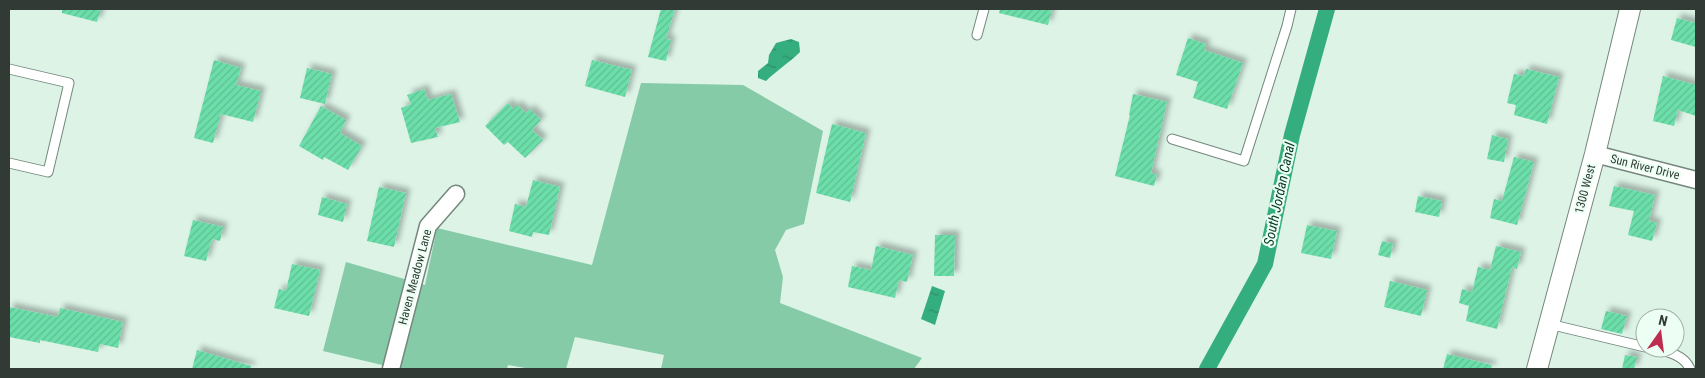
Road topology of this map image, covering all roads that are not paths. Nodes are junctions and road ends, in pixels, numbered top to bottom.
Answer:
1 (984, 9) edge
2 (1291, 9) edge
3 (1630, 9) edge
4 (977, 35) dead end
5 (9, 69) edge
6 (1172, 139) dead end
7 (1595, 154) junction
8 (9, 163) edge
9 (1696, 180) edge
10 (456, 194) dead end
11 (1549, 324) junction
12 (1635, 345) edge
13 (1680, 358) edge
14 (391, 369) edge
15 (1537, 369) edge
16 (1690, 369) edge

1 - 4 lane
2 - 6 lane
3 - 7 street, 1300 West
5 - 8 lane
7 - 9 street, Sun River Drive
7 - 11 street, 1300 West
10 - 14 street, Haven Meadow Lane
11 - 12 lane
11 - 15 street, 1300 West
13 - 16 lane

